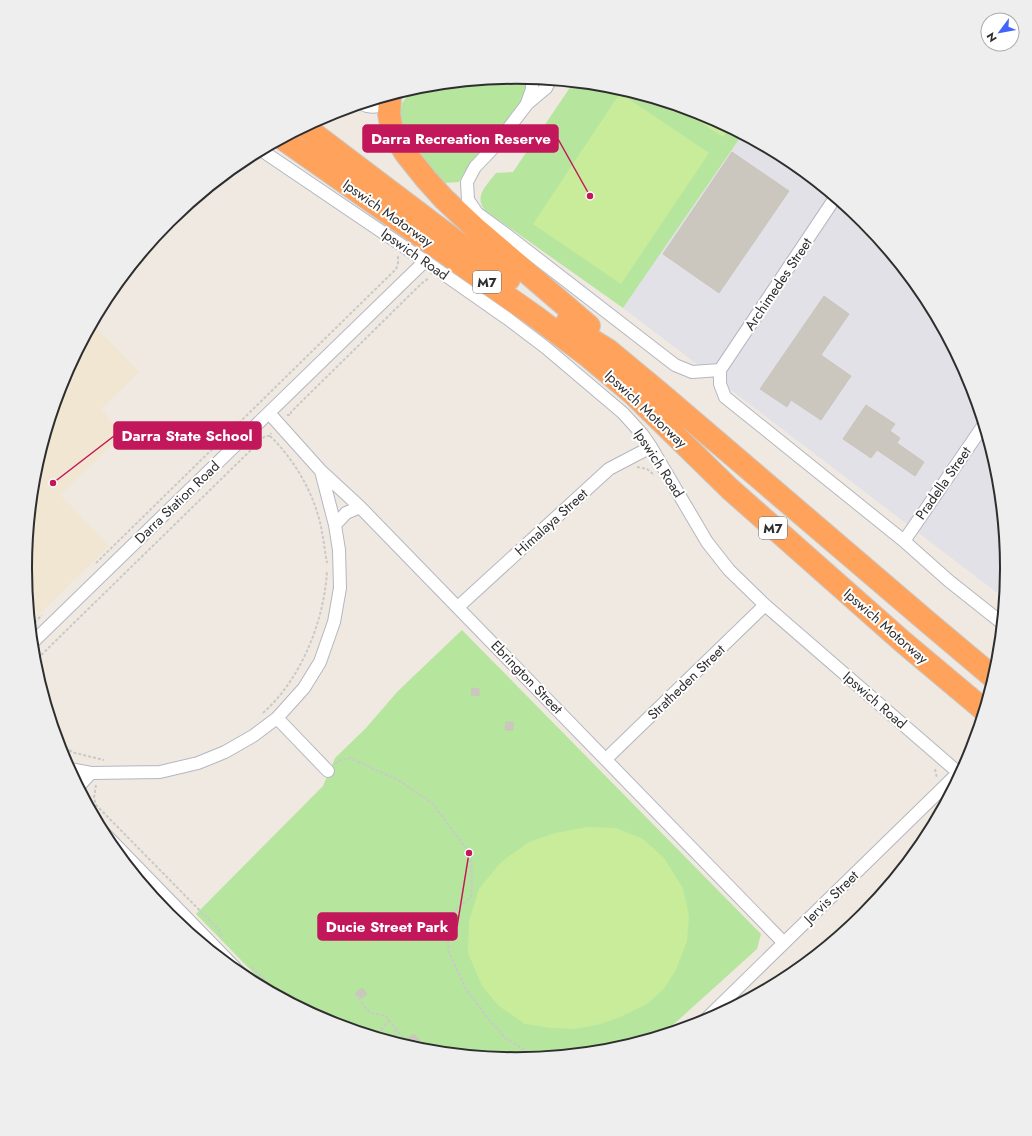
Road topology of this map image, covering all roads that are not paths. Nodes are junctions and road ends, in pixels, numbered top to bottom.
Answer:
1 (532, 84) edge
2 (548, 85) edge
3 (391, 100) edge
4 (527, 104) junction
5 (310, 131) edge
6 (288, 142) edge
7 (267, 153) edge
8 (832, 202) edge
9 (425, 261) junction
10 (608, 350) junction
11 (720, 370) junction
12 (269, 413) junction
13 (980, 430) edge
14 (651, 447) junction
15 (321, 471) junction
16 (360, 507) junction
17 (335, 525) junction
18 (904, 542) junction
19 (765, 605) junction
20 (458, 607) junction
21 (997, 619) edge
22 (37, 638) edge
23 (903, 642) junction
24 (989, 673) edge
25 (980, 706) edge
26 (277, 718) junction
27 (976, 719) edge
28 (606, 758) junction
29 (77, 770) edge
30 (328, 771) road end
31 (955, 771) edge
32 (93, 773) junction
33 (82, 783) edge
34 (949, 783) edge
35 (130, 860) edge
36 (210, 943) edge
37 (784, 943) junction
38 (718, 1007) edge

1 - 4 street
2 - 4 street
3 - 10 highway
4 - 11 street
5 - 10 highway, Ipswich Motorway / M7
6 - 23 highway, Ipswich Motorway / M7
7 - 9 street, Ipswich Road
8 - 11 street, Archimedes Street
9 - 12 street, Darra Station Road
9 - 14 street, Ipswich Road
10 - 24 highway, Ipswich Motorway / M7
11 - 18 street
12 - 15 street, Ebrington Street
12 - 22 street, Darra Station Road
13 - 18 street, Pradella Street
14 - 19 street, Ipswich Road
14 - 20 street, Himalaya Street
15 - 16 street, Ebrington Street
15 - 17 street
16 - 17 street
16 - 20 street, Ebrington Street
17 - 26 street
18 - 21 street
19 - 28 street, Stratheden Street
19 - 31 street, Ipswich Road
20 - 28 street, Ebrington Street
23 - 25 highway, Ipswich Motorway / M7
23 - 27 highway
26 - 30 street
26 - 32 street
28 - 37 street, Ebrington Street
29 - 32 street
32 - 33 street
34 - 37 street, Jervis Street
35 - 36 street
37 - 38 street, Jervis Street

